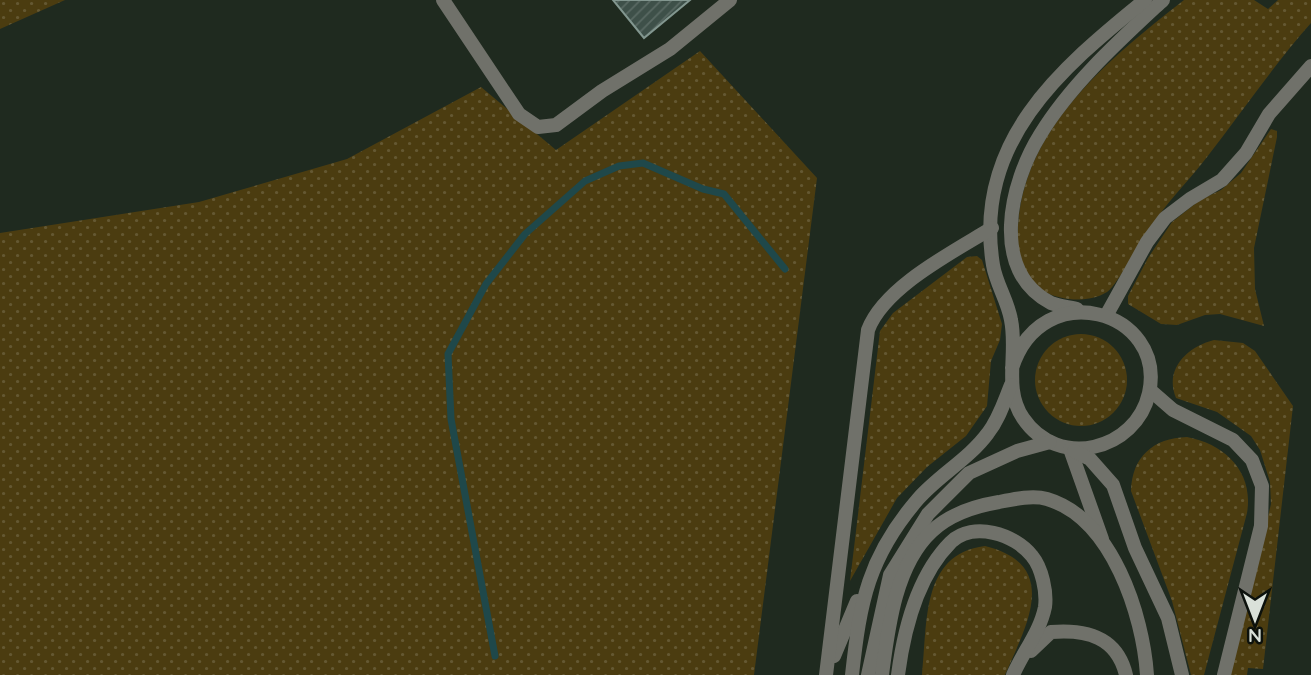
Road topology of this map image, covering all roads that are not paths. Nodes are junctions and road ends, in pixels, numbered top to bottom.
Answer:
1 (443, 0) edge
2 (730, 0) edge
3 (1145, 0) edge
4 (1163, 0) edge
5 (1311, 66) edge
6 (992, 228) junction
7 (1086, 311) junction
8 (1106, 316) junction
9 (1012, 368) junction
10 (1012, 384) junction
11 (1150, 390) junction
12 (1050, 442) junction
13 (1070, 449) junction
14 (1102, 539) junction
15 (872, 568) junction
16 (886, 645) junction
17 (1015, 670) edge
18 (827, 675) edge
19 (852, 675) edge
20 (868, 675) edge
21 (883, 675) edge
22 (892, 675) edge
23 (898, 675) edge
24 (1126, 675) edge
25 (1147, 675) edge
26 (1182, 675) edge
27 (1224, 675) edge

1 - 2 lane
3 - 6 lane
4 - 7 lane
5 - 8 lane
6 - 9 lane
6 - 18 lane
7 - 8 lane
7 - 9 lane
8 - 11 lane
9 - 10 lane
10 - 12 lane
10 - 15 lane
11 - 13 lane
11 - 27 lane
12 - 13 lane
12 - 20 lane
13 - 14 lane
13 - 26 lane
14 - 16 lane
14 - 25 lane
15 - 18 lane
15 - 19 lane
16 - 21 lane
16 - 22 lane
17 - 23 lane
17 - 24 lane

